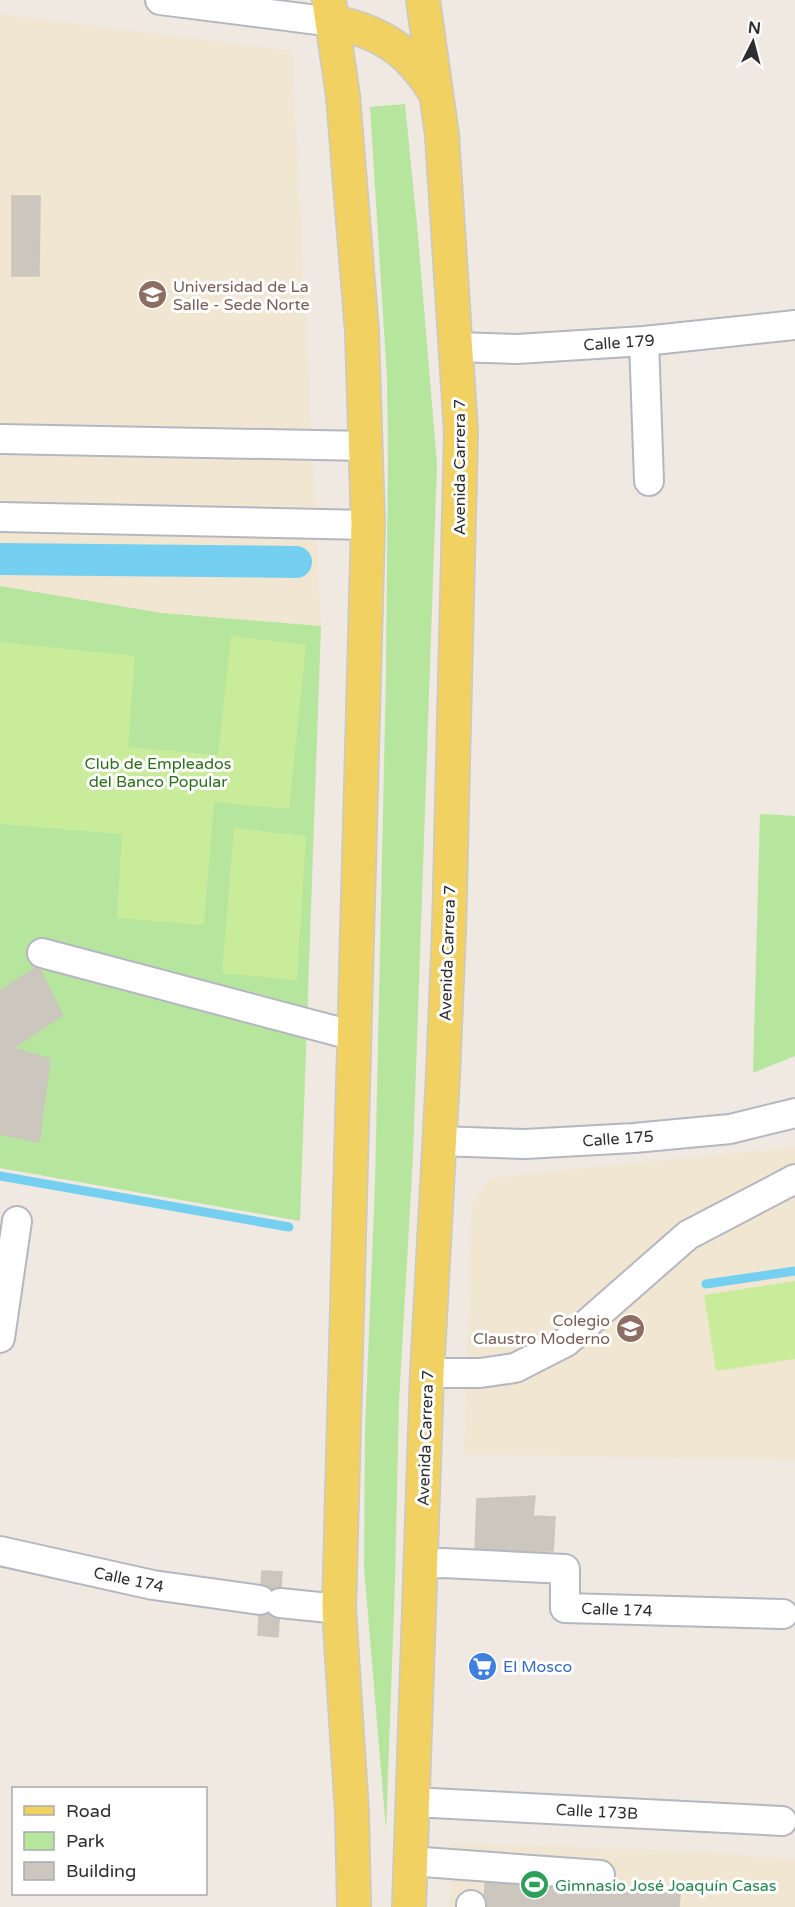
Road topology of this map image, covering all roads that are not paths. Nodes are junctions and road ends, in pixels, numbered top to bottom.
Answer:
1 (160, 0) edge
2 (423, 0) edge
3 (331, 11) edge
4 (437, 95) junction
5 (789, 326) edge
6 (644, 341) junction
7 (455, 346) junction
8 (0, 439) edge
9 (367, 446) junction
10 (649, 481) dead end
11 (0, 517) edge
12 (368, 525) junction
13 (42, 953) dead end
14 (355, 1036) junction
15 (795, 1113) edge
16 (439, 1142) junction
17 (795, 1179) edge
18 (17, 1221) dead end
19 (0, 1338) edge
20 (427, 1373) junction
21 (0, 1551) edge
22 (420, 1564) junction
23 (339, 1609) junction
24 (783, 1614) dead end
25 (412, 1802) junction
26 (782, 1821) dead end
27 (410, 1860) junction
28 (600, 1875) dead end
29 (354, 1907) edge
30 (409, 1907) edge

1 - 3 street
2 - 4 main road, Avenida Carrera 7
3 - 4 main road
3 - 9 main road
4 - 7 main road, Avenida Carrera 7
5 - 6 street, Calle 179
6 - 7 street, Calle 179
6 - 10 street
7 - 16 main road, Avenida Carrera 7
8 - 9 street
9 - 12 main road
11 - 12 street
12 - 14 main road
13 - 14 street
14 - 23 main road
15 - 16 street, Calle 175
16 - 20 main road, Avenida Carrera 7
17 - 20 street
18 - 19 street
20 - 22 main road, Avenida Carrera 7
21 - 23 street, Calle 174
22 - 24 street, Calle 174
22 - 25 main road, Avenida Carrera 7
23 - 29 main road
25 - 26 street, Calle 173B
25 - 27 main road, Avenida Carrera 7
27 - 28 street
27 - 30 main road, Avenida Carrera 7

